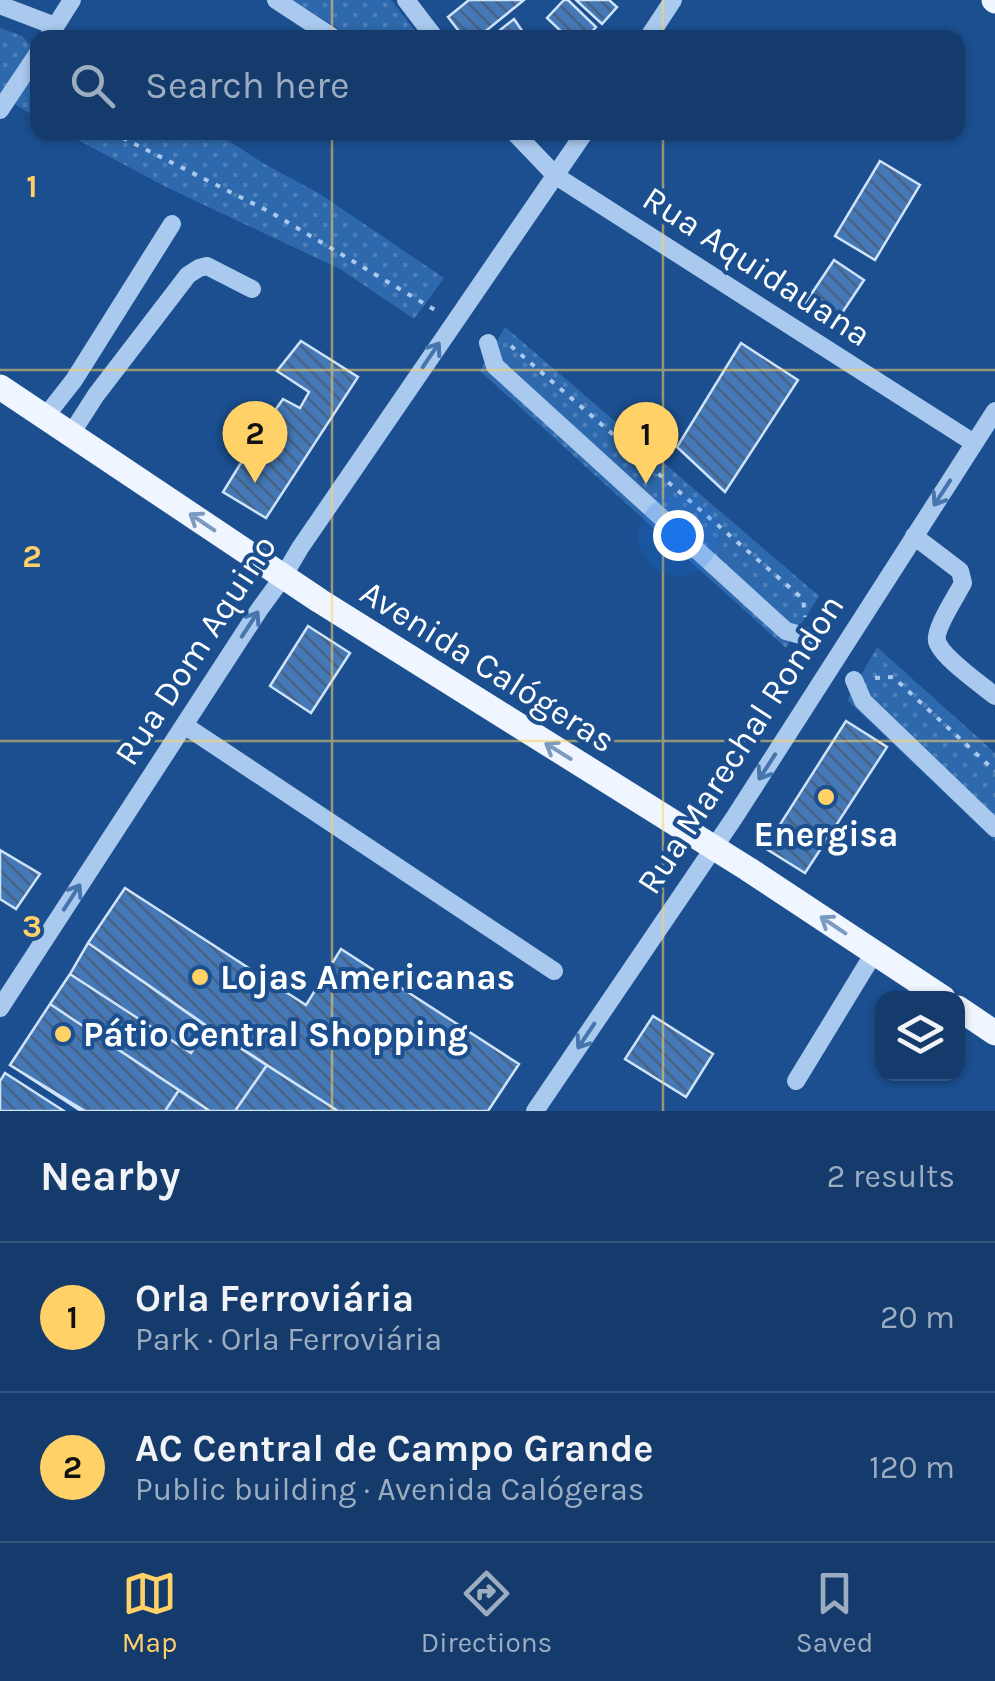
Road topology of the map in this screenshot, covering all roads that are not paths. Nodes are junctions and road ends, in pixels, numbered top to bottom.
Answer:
1 (72, 0) edge
2 (276, 0) edge
3 (406, 0) edge
4 (673, 0) edge
5 (0, 5) edge
6 (48, 30) edge
7 (53, 30) edge
8 (322, 30) edge
9 (429, 30) edge
10 (653, 30) edge
11 (30, 65) edge
12 (0, 110) edge
13 (522, 140) edge
14 (580, 140) edge
15 (556, 176) junction
16 (172, 224) dead end
17 (252, 289) dead end
18 (488, 343) road end
19 (0, 387) edge
20 (995, 411) edge
21 (45, 417) junction
22 (71, 434) junction
23 (974, 444) junction
24 (914, 536) junction
25 (283, 577) junction
26 (808, 637) road end
27 (854, 680) road end
28 (995, 696) edge
29 (184, 725) junction
30 (995, 828) edge
31 (712, 848) junction
32 (874, 952) junction
33 (554, 971) dead end
34 (932, 991) edge
35 (0, 1008) edge
36 (965, 1013) edge
37 (995, 1033) edge
38 (796, 1081) dead end
39 (535, 1111) edge

1 - 7 street
2 - 8 street
3 - 9 street
4 - 10 street
5 - 6 street
11 - 12 street
13 - 15 street, Rua Aquidauana
14 - 15 street, Rua Dom Aquino
15 - 23 street, Rua Aquidauana
25 -> 15 street, Rua Dom Aquino
16 - 21 street
17 - 22 street
18 - 26 street
19 - 21 main road, Avenida Calógeras
20 - 23 street, Rua Marechal Rondon
21 - 22 main road, Avenida Calógeras
25 -> 22 main road, Avenida Calógeras
23 -> 24 street, Rua Marechal Rondon
24 - 28 street
24 -> 31 street, Rua Marechal Rondon
29 -> 25 street, Rua Dom Aquino
31 -> 25 main road, Avenida Calógeras
27 - 30 street
29 - 33 street
35 -> 29 street, Rua Dom Aquino
32 -> 31 main road, Avenida Calógeras
31 -> 39 street, Rua Marechal Rondon
32 - 34 main road, Avenida Calógeras
32 - 38 street
36 - 37 main road

